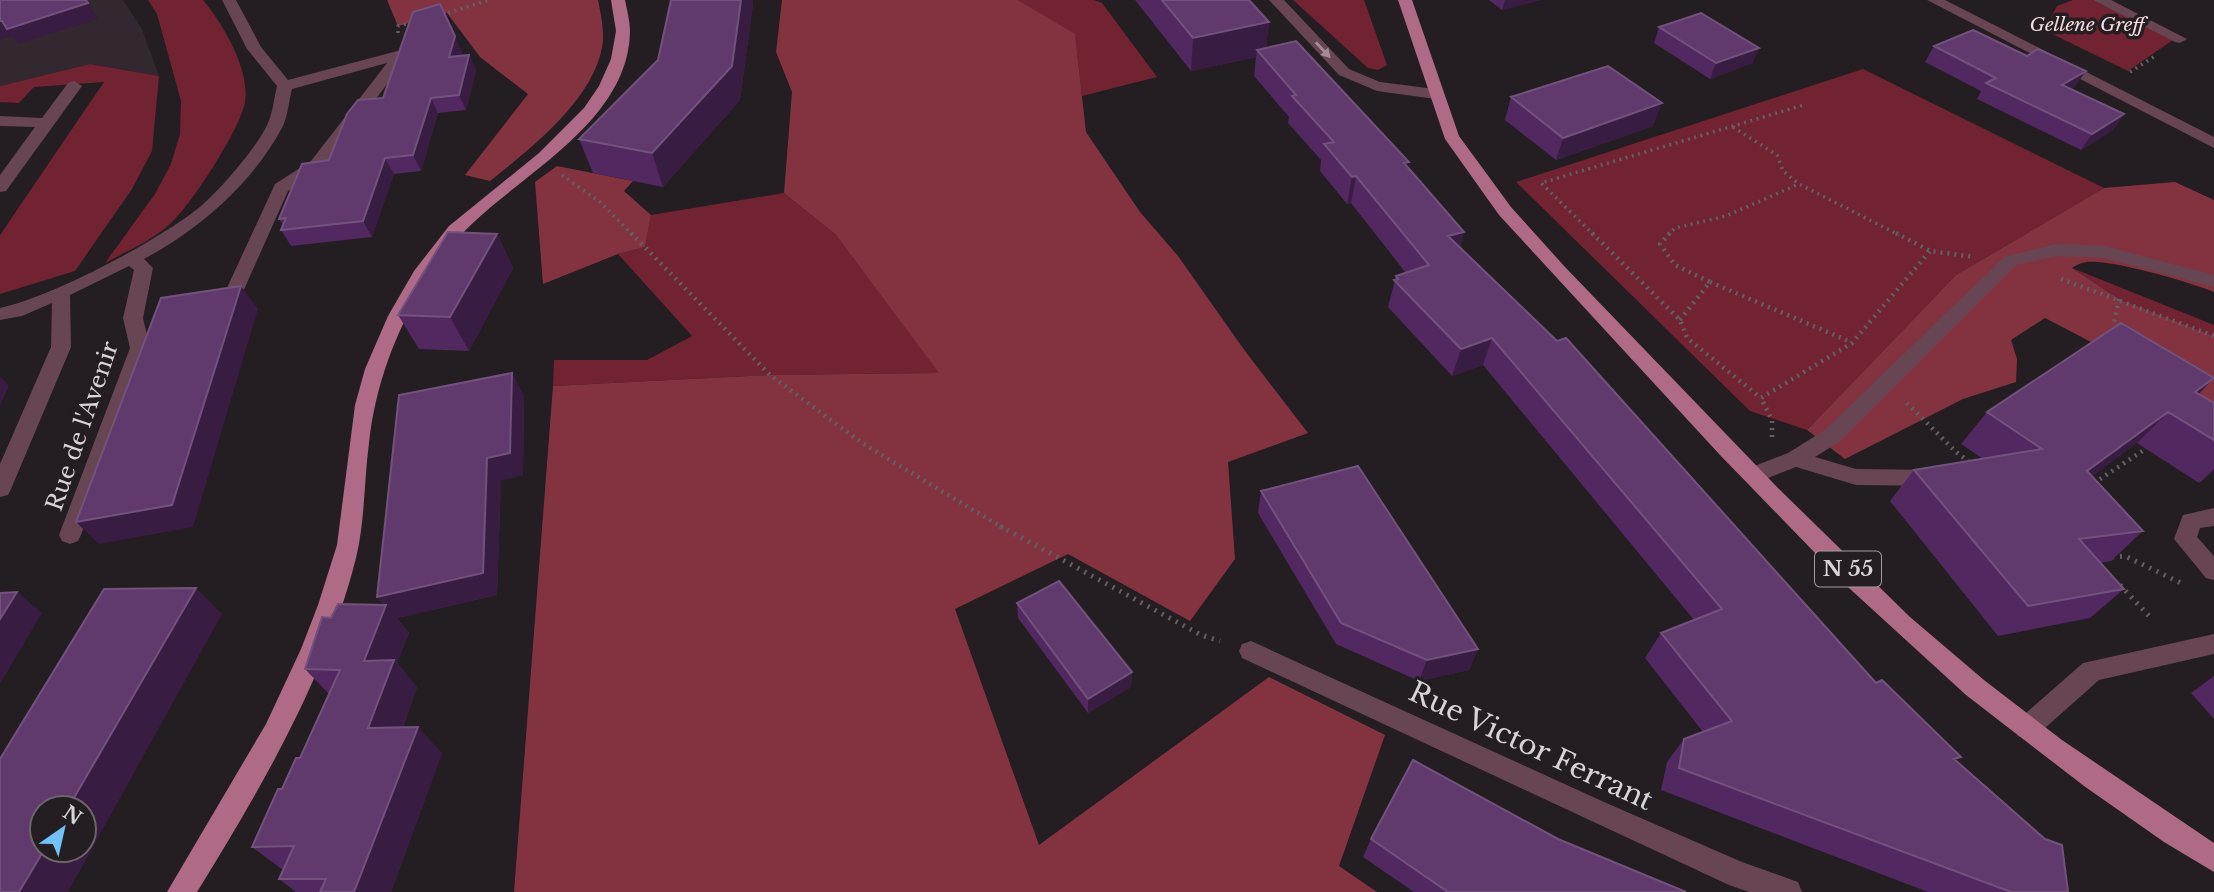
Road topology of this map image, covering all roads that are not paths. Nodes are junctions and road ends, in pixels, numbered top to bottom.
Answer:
1 (229, 0) edge
2 (618, 0) edge
3 (1276, 0) edge
4 (1405, 0) edge
5 (1934, 0) edge
6 (2100, 0) edge
7 (2180, 39) road end
8 (74, 86) dead end
9 (285, 86) junction
10 (1435, 94) junction
11 (0, 121) edge
12 (47, 123) junction
13 (2214, 143) edge
14 (0, 187) edge
15 (131, 258) junction
16 (2214, 281) edge
17 (235, 290) edge
18 (61, 292) junction
19 (0, 314) edge
20 (1795, 459) junction
21 (1755, 475) junction
22 (1950, 478) edge
23 (0, 489) edge
24 (2214, 517) edge
25 (70, 535) dead end
26 (2214, 571) edge
27 (2214, 644) edge
28 (1251, 651) dead end
29 (2027, 728) junction
30 (2214, 859) edge
31 (181, 892) edge
32 (1788, 892) edge

1 - 9 street
2 - 31 main road
3 -> 10 street
4 - 10 main road, N 55
5 - 13 street
6 - 7 street
8 - 12 street
9 - 15 street
9 - 17 street
10 - 21 main road, N 55
11 - 12 street
12 - 14 street
15 - 18 street
15 - 25 street, Rue de l'Avenir
16 - 20 street
18 - 19 street
18 - 23 street, Rue de l'Avenir
20 - 21 street
20 - 22 street
21 - 29 main road, N 55
24 - 26 street
27 - 29 street
28 - 32 street, Rue Victor Ferrant
29 - 30 main road, N 55

